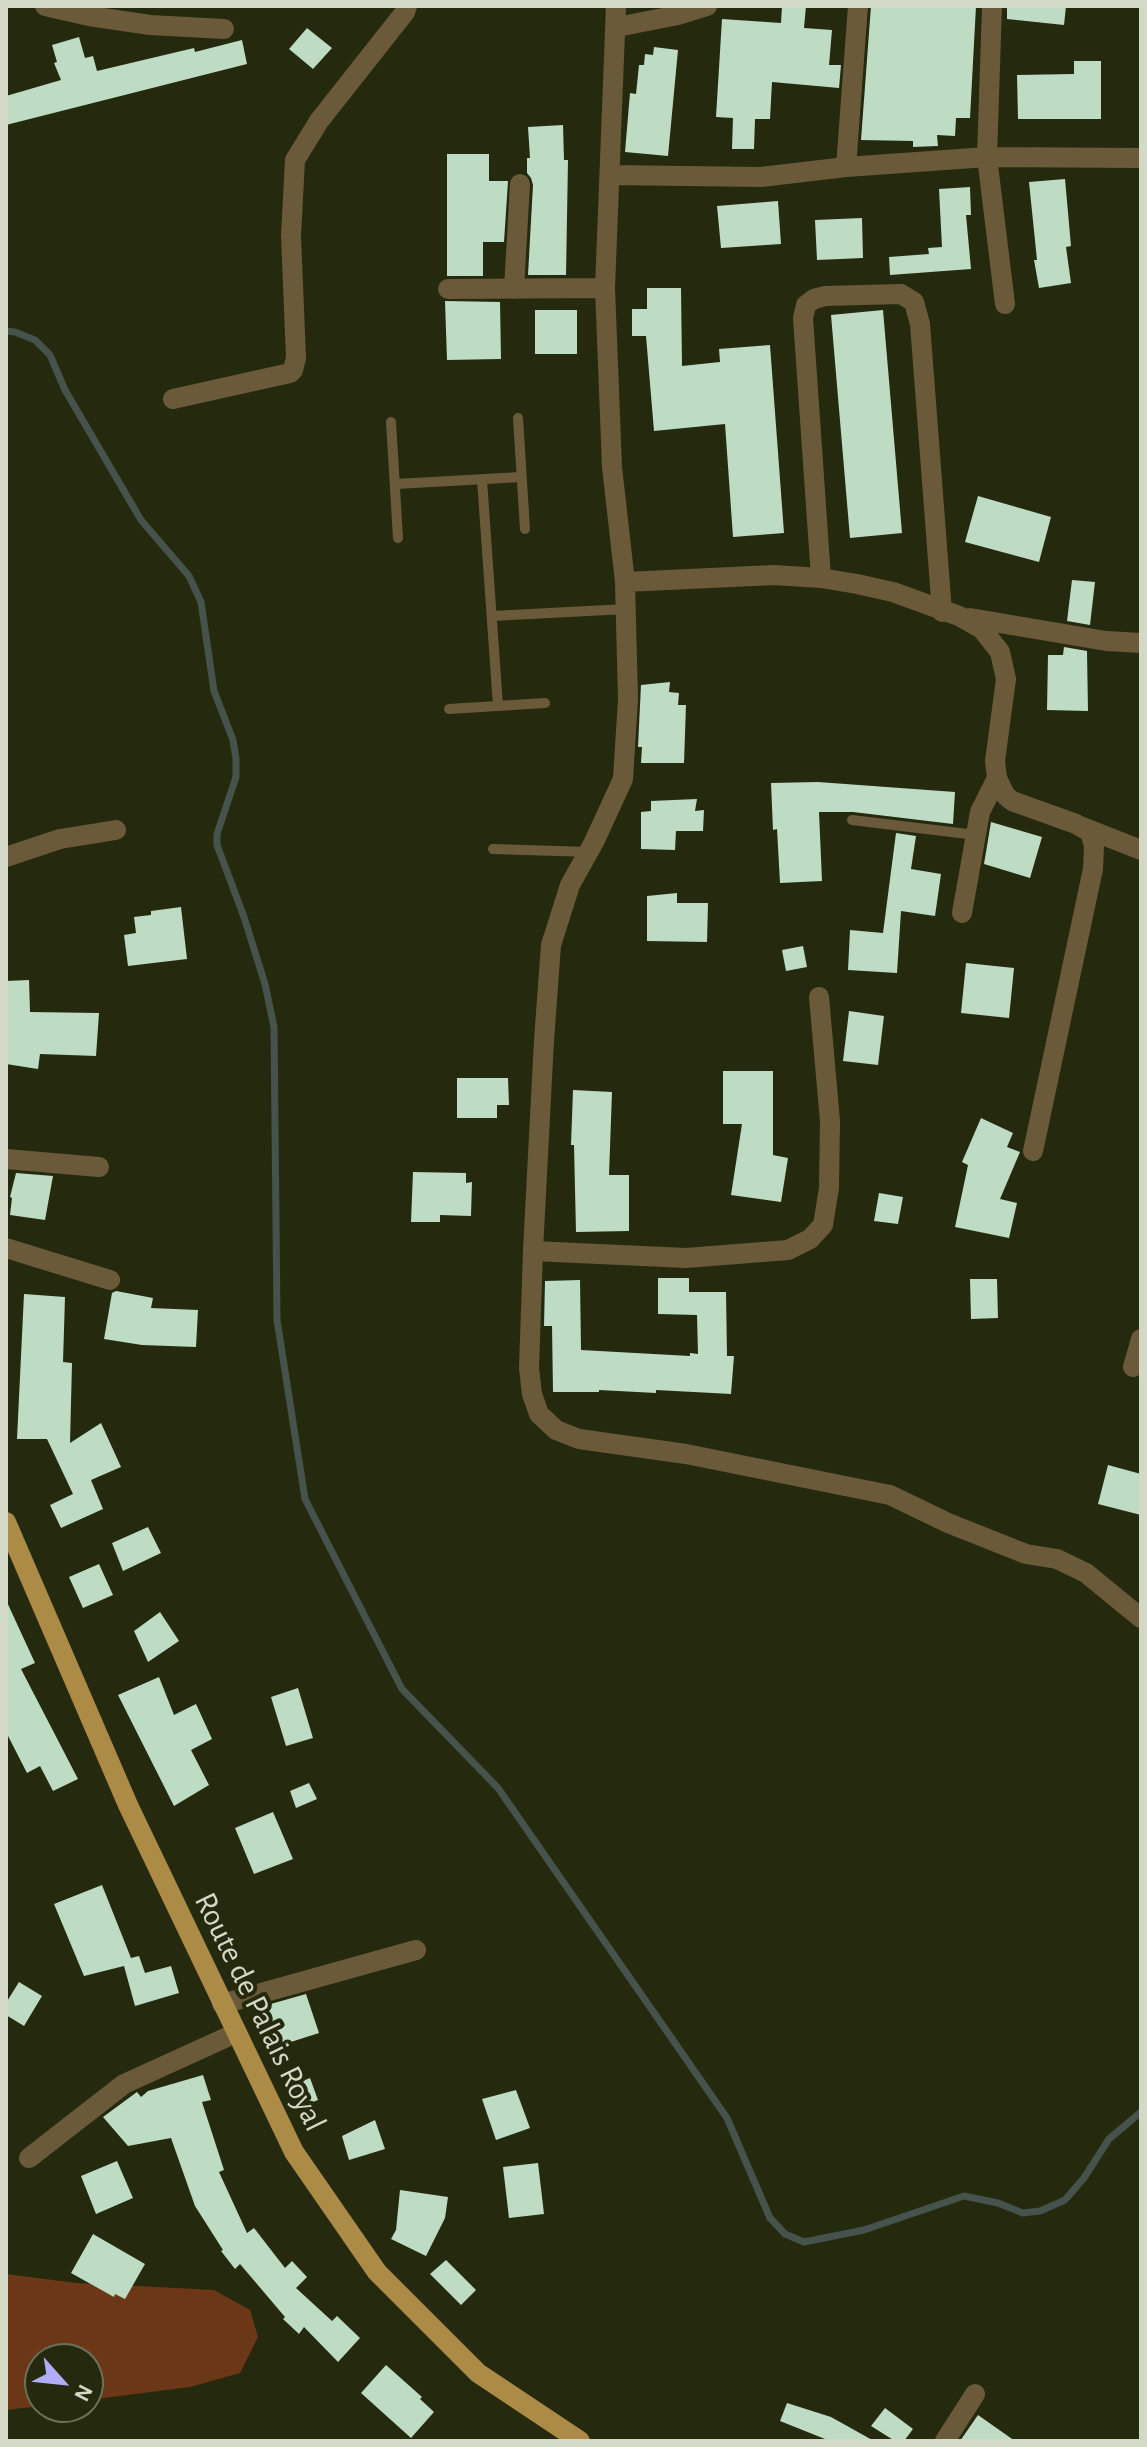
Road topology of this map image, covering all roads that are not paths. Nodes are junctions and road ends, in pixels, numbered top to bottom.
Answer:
1 (45, 6) edge
2 (407, 6) edge
3 (707, 6) edge
4 (858, 6) edge
5 (992, 6) edge
6 (617, 16) edge
7 (224, 29) dead end
8 (987, 157) junction
9 (1141, 158) edge
10 (846, 167) junction
11 (610, 175) junction
12 (520, 184) dead end
13 (605, 288) junction
14 (448, 289) dead end
15 (514, 289) junction
16 (1005, 304) dead end
17 (173, 399) dead end
18 (518, 418) dead end
19 (391, 422) dead end
20 (521, 477) junction
21 (482, 480) junction
22 (396, 484) junction
23 (525, 529) dead end
24 (398, 538) dead end
25 (821, 578) junction
26 (625, 582) junction
27 (626, 609) junction
28 (950, 614) junction
29 (492, 616) junction
30 (1141, 643) edge
31 (545, 703) dead end
32 (498, 706) junction
33 (449, 709) dead end
34 (997, 778) junction
35 (852, 820) dead end
36 (1076, 824) junction
37 (116, 830) dead end
38 (976, 835) junction
39 (493, 849) dead end
40 (1141, 850) edge
41 (589, 852) junction
42 (6, 857) edge
43 (962, 913) dead end
44 (819, 997) dead end
45 (1033, 1151) dead end
46 (6, 1159) edge
47 (99, 1167) dead end
48 (6, 1248) edge
49 (533, 1251) junction
50 (110, 1280) dead end
51 (1141, 1339) edge
52 (1133, 1367) dead end
53 (6, 1522) edge
54 (1141, 1618) edge
55 (416, 1950) dead end
56 (222, 2004) junction
57 (236, 2033) junction
58 (29, 2158) dead end
59 (975, 2394) dead end
60 (580, 2441) edge
61 (945, 2441) edge

1 - 7 street
2 - 17 street
3 - 6 street
4 - 10 street
5 - 8 street
6 - 11 street
8 - 9 street
8 - 10 street
8 - 16 street
10 - 11 street
11 - 13 street
12 - 15 street
13 - 15 street
13 - 26 street
14 - 15 street
18 - 20 lane
19 - 22 lane
20 - 21 lane
20 - 23 lane
21 - 22 lane
21 - 29 lane
22 - 24 lane
25 - 26 street
25 - 28 street
25 - 28 street
26 - 27 street
27 - 29 lane
27 - 41 street
28 - 30 street
28 - 34 street
29 - 32 lane
31 - 32 lane
32 - 33 lane
34 - 36 street
34 - 38 street
35 - 38 lane
36 - 40 street
36 - 45 street
37 - 42 street
38 - 43 street
39 - 41 lane
41 - 49 street
44 - 49 street
46 - 47 street
48 - 50 street
49 - 54 street
51 - 52 street
53 - 56 main road, Route de Palais Royal
55 - 56 street
56 - 57 main road, Route de Palais Royal
57 - 58 street
57 - 60 main road, Route de Palais Royal
59 - 61 street

